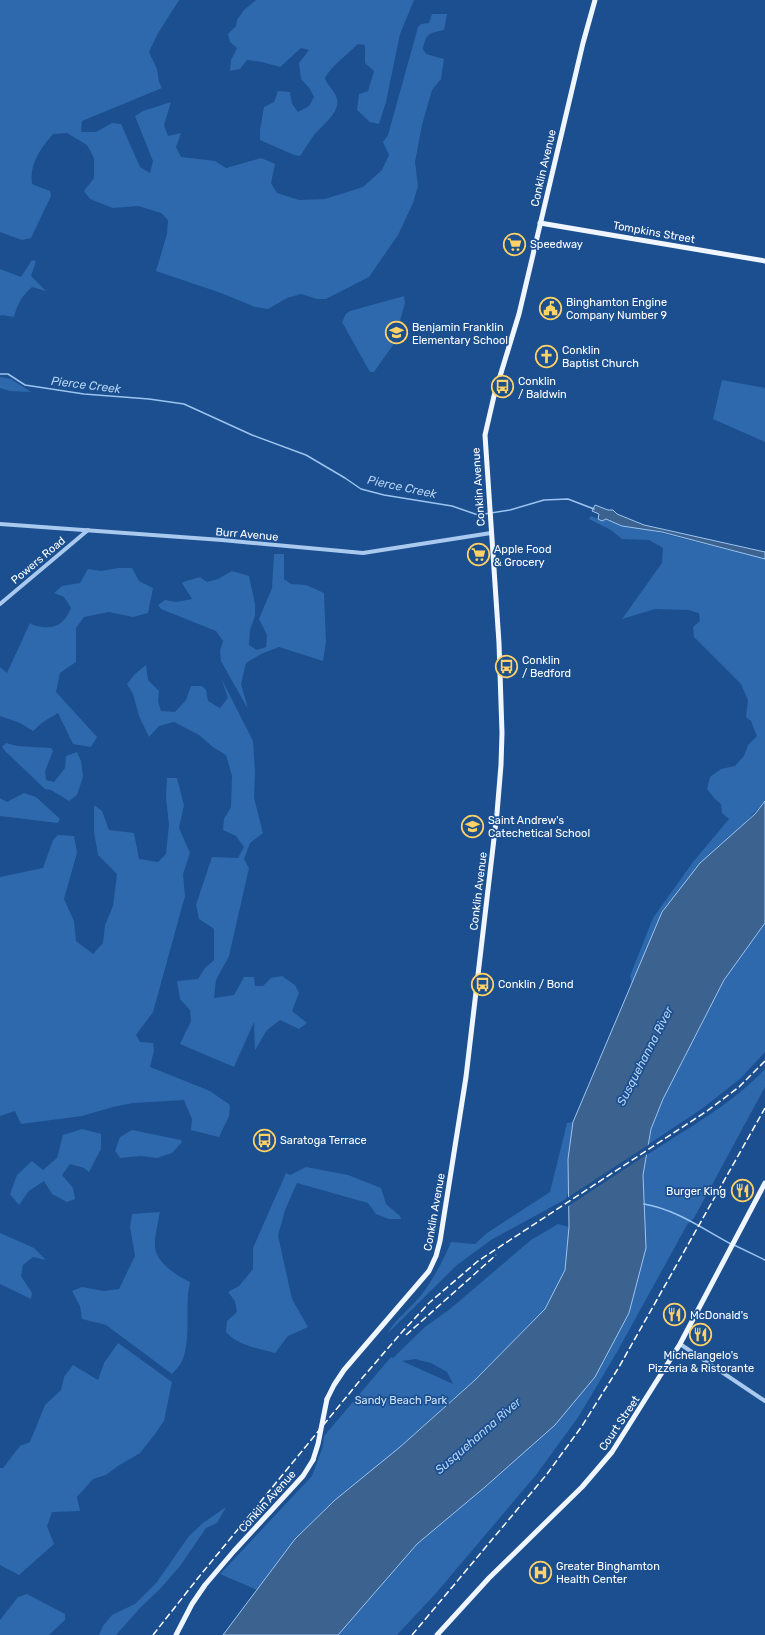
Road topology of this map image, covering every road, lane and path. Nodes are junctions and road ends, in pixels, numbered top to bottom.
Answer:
1 (595, 0) edge
2 (540, 223) junction
3 (765, 261) edge
4 (0, 524) edge
5 (88, 530) junction
6 (491, 533) junction
7 (0, 604) edge
8 (765, 1183) edge
9 (680, 1344) junction
10 (765, 1401) edge
11 (176, 1635) edge
12 (437, 1635) edge

1 - 2 main road, Conklin Avenue
2 - 3 main road, Tompkins Street
2 - 6 main road, Conklin Avenue
4 - 5 street, Burr Avenue
5 - 6 street, Burr Avenue
5 - 7 street, Powers Road
6 - 11 main road, Conklin Avenue, bridge
8 - 9 main road, Court Street
9 - 10 street
9 - 12 main road, Court Street

